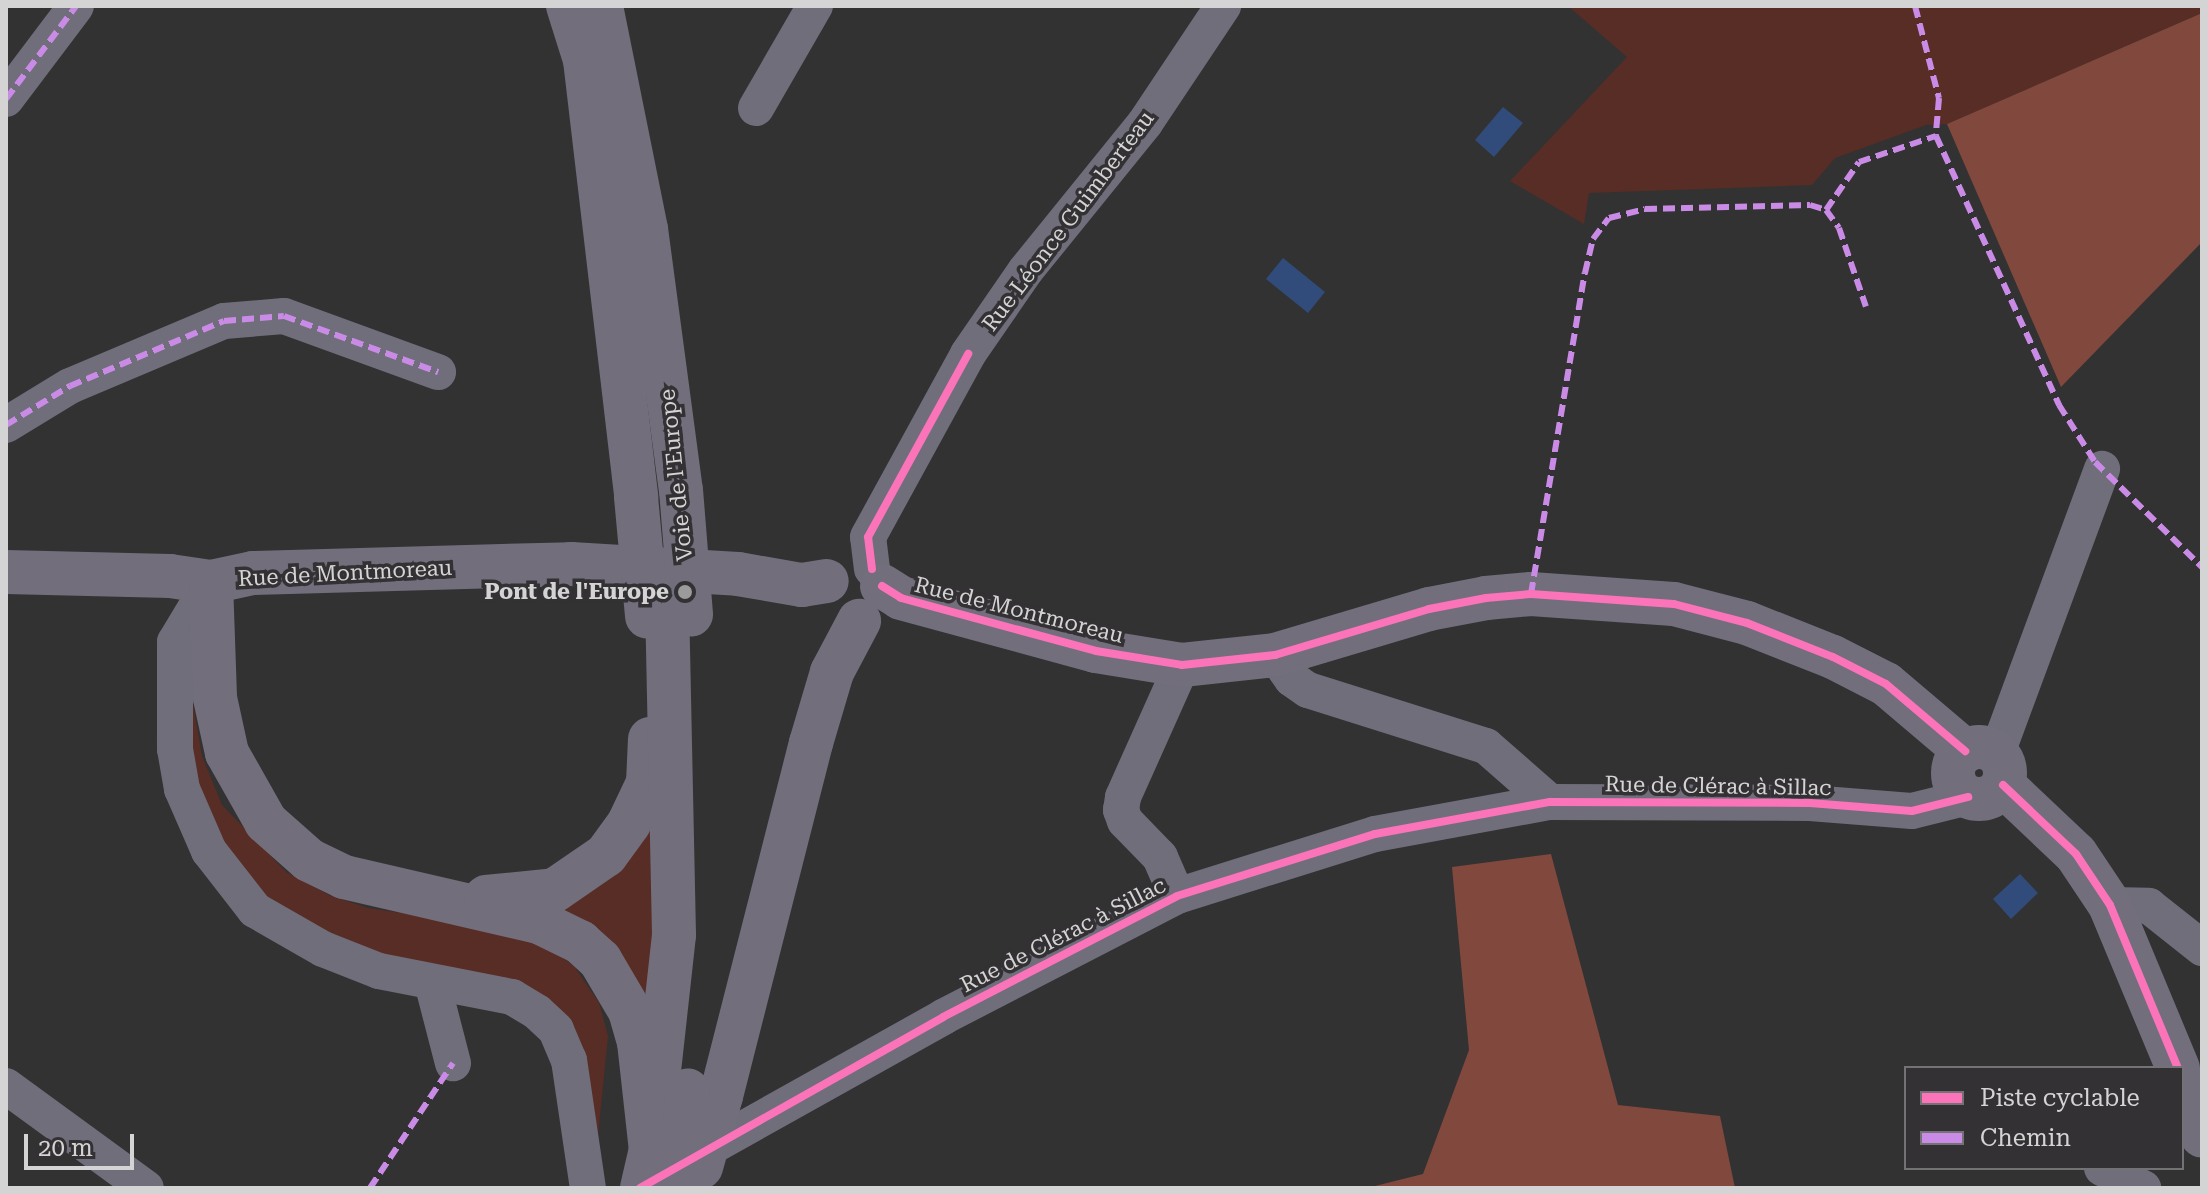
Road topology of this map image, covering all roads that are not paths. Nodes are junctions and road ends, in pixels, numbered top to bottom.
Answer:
1 (76, 6) edge
2 (568, 6) edge
3 (601, 6) edge
4 (815, 6) edge
5 (1223, 6) edge
6 (6, 99) edge
7 (756, 108) dead end
8 (438, 372) dead end
9 (6, 425) edge
10 (2102, 469) dead end
11 (657, 494) junction
12 (6, 572) edge
13 (211, 582) junction
14 (871, 592) junction
15 (668, 615) junction
16 (1275, 655) junction
17 (1182, 665) junction
18 (1983, 771) junction
19 (1550, 802) junction
20 (1177, 896) junction
21 (440, 897) junction
22 (2110, 905) junction
23 (2202, 948) edge
24 (432, 982) junction
25 (453, 1063) dead end
26 (2177, 1066) edge
27 (6, 1086) edge
28 (2184, 1086) edge
29 (704, 1093) junction
30 (2202, 1136) edge
31 (2106, 1170) edge
32 (644, 1175) edge
33 (146, 1188) edge
34 (588, 1188) edge
35 (679, 1188) edge
36 (694, 1188) edge
37 (2143, 1188) edge

1 - 6 street
2 - 11 main road, Voie de l'Europe
3 - 11 main road, Voie de l'Europe
4 - 7 street
5 - 14 street, Rue Léonce Guimberteau
8 - 9 street
10 - 18 street
11 - 15 main road, Voie de l'Europe
12 - 13 main road, Rue de Montmoreau
13 - 14 main road, Rue de Montmoreau
13 - 21 main road
13 - 24 street
14 - 17 main road, Rue de Montmoreau
14 - 29 main road
15 - 21 main road
15 - 29 main road, Voie de l'Europe
15 - 32 main road
16 - 17 main road, Rue de Montmoreau
16 - 18 main road, Rue de Montmoreau
16 - 19 street
17 - 20 street
18 - 19 street, Rue de Clérac à Sillac
18 - 22 main road, Rue de Montmoreau
19 - 20 street, Rue de Clérac à Sillac
20 - 32 street, Rue de Clérac à Sillac
21 - 32 main road
22 - 23 street
22 - 26 main road, Rue de Montmoreau
24 - 25 street
24 - 34 street
27 - 33 street
28 - 30 main road
29 - 35 main road, Voie de l'Europe, bridge
29 - 36 main road, bridge
31 - 37 street

